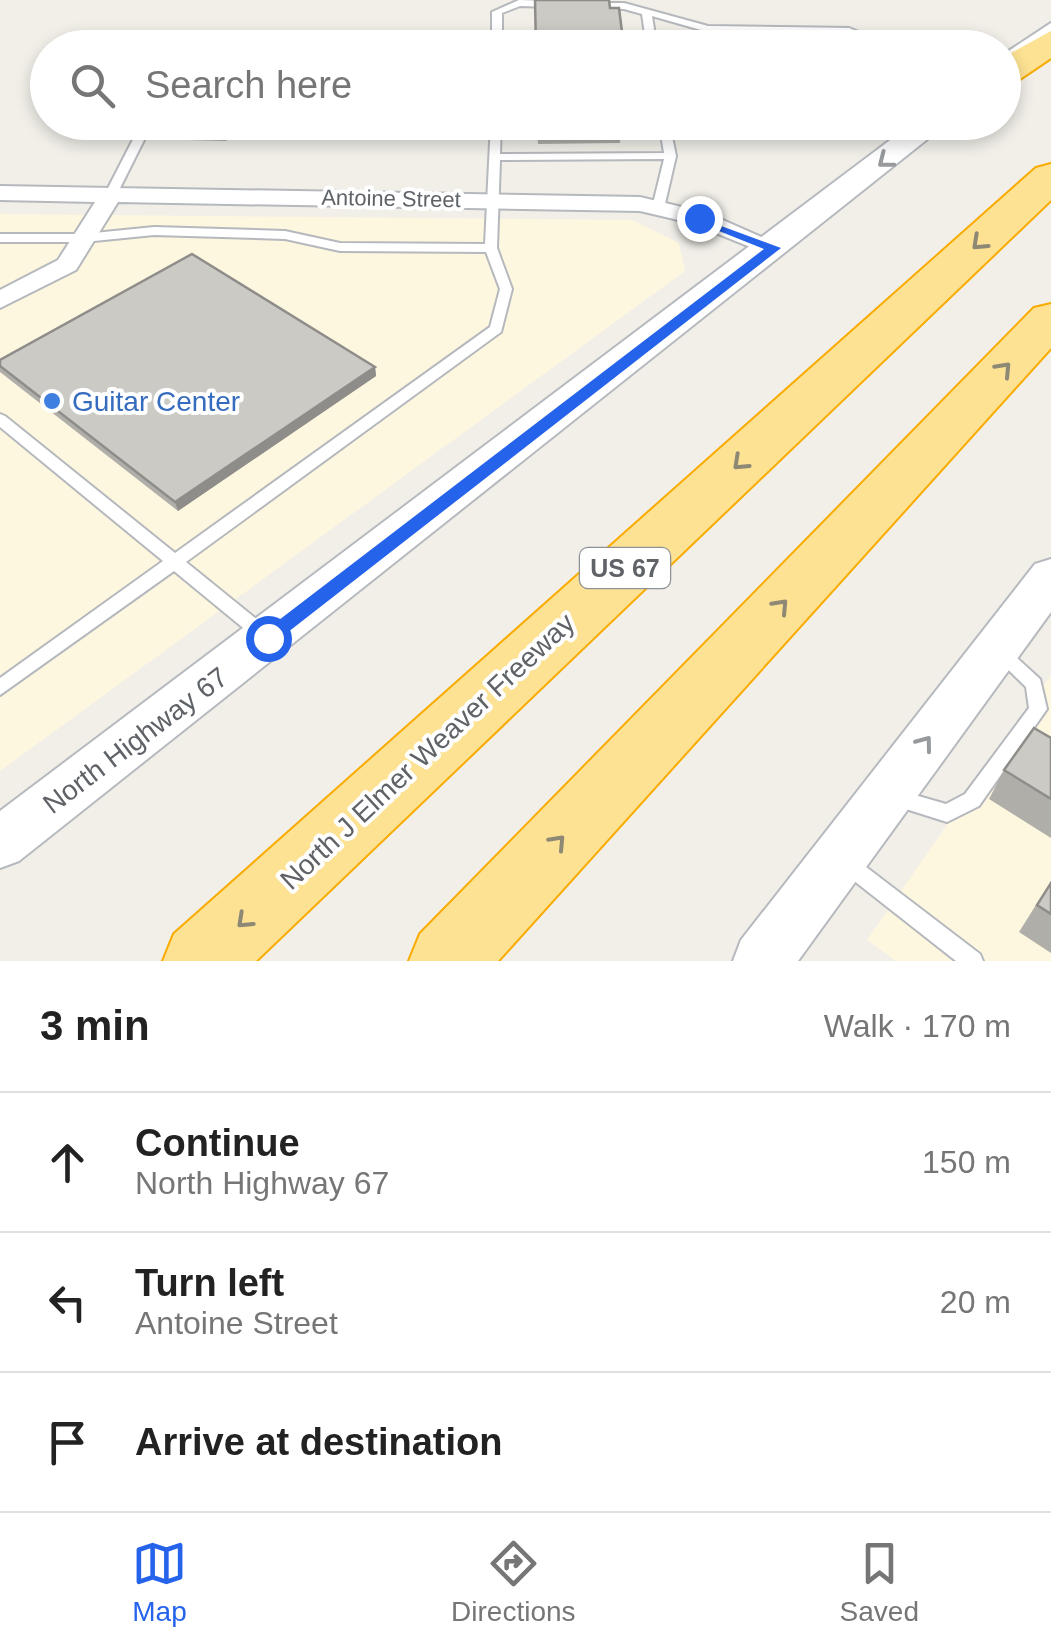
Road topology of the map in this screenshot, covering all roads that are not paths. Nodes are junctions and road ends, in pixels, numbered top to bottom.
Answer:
1 (519, 2) edge
2 (646, 12) junction
3 (497, 30) edge
4 (649, 30) edge
5 (841, 30) edge
6 (1051, 30) edge
7 (1051, 42) edge
8 (1021, 56) edge
9 (1021, 60) edge
10 (139, 140) edge
11 (496, 140) edge
12 (667, 140) edge
13 (911, 140) edge
14 (496, 156) junction
15 (670, 156) junction
16 (1051, 177) edge
17 (0, 194) edge
18 (111, 194) junction
19 (496, 200) junction
20 (658, 208) junction
21 (0, 238) edge
22 (84, 238) junction
23 (491, 248) junction
24 (774, 248) junction
25 (0, 300) edge
26 (1051, 318) edge
27 (0, 420) edge
28 (175, 562) junction
29 (1051, 577) edge
30 (268, 638) junction
31 (996, 650) junction
32 (0, 688) edge
33 (886, 795) junction
34 (0, 843) edge
35 (839, 857) junction
36 (202, 961) edge
37 (447, 961) edge
38 (762, 961) edge
39 (973, 961) edge

1 - 2 lane
1 - 3 lane
2 - 4 lane
2 - 5 lane
6 - 8 main road
7 - 9 highway
10 - 18 lane
11 - 14 lane
12 - 15 lane
13 -> 24 main road, North Highway 67
14 - 15 lane
14 - 19 lane
15 - 20 lane
16 -> 36 highway, North J Elmer Weaver Freeway / US 67
17 - 18 street, Antoine Street
18 - 19 street, Antoine Street
18 - 22 street
19 - 20 street, Antoine Street
19 - 23 lane
20 - 24 street, Antoine Street
21 - 22 lane
22 - 23 lane
22 - 25 street
23 - 28 lane
24 - 30 main road, North Highway 67
37 -> 26 highway
27 - 28 lane
28 - 30 lane
28 - 32 lane
29 - 31 main road
30 - 34 main road, North Highway 67
33 -> 31 main road
31 - 33 lane
33 - 35 main road
35 - 38 main road
35 - 39 lane

